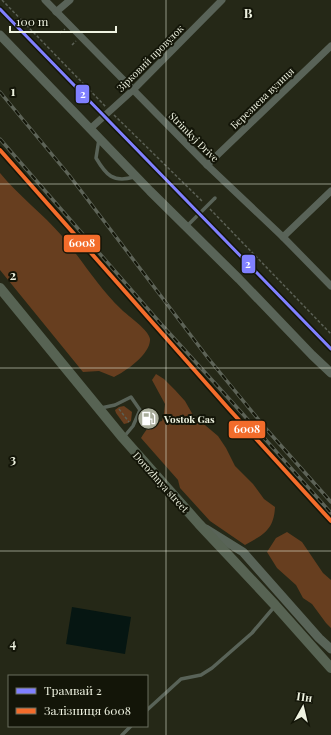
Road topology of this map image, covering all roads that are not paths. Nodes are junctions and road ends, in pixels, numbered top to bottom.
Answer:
1 (45, 0) edge
2 (70, 0) edge
3 (222, 0) edge
4 (56, 12) junction
5 (0, 35) edge
6 (331, 46) edge
7 (132, 90) junction
8 (91, 128) junction
9 (99, 138) junction
10 (207, 165) junction
11 (137, 177) junction
12 (331, 191) edge
13 (215, 198) dead end
14 (187, 227) junction
15 (283, 237) junction
16 (331, 286) edge
17 (0, 289) edge
18 (331, 372) edge
19 (99, 408) junction
20 (123, 438) junction
21 (199, 524) junction
22 (275, 605) junction
23 (331, 649) edge
24 (331, 668) edge
25 (148, 709) edge
26 (130, 727) edge
27 (122, 735) edge

1 - 4 street, Strimkyj Drive
2 - 4 street
3 - 7 street, Зірковий провулок
4 - 7 street, Strimkyj Drive
5 - 8 main road
6 - 10 street, Березнева вулиця
7 - 8 street, Зірковий провулок
7 - 10 street, Strimkyj Drive
8 - 9 main road
9 - 11 main road
9 - 11 lane
10 - 15 street, Strimkyj Drive
11 - 14 main road
12 - 15 street
13 - 14 lane
14 - 18 main road
15 - 16 street, Strimkyj Drive
17 - 19 main road, Dorozhnya street
19 - 20 main road, Dorozhnya street
19 - 20 lane
20 - 21 main road, Dorozhnya street
21 - 22 main road, Dorozhnya street
21 - 23 main road
22 - 24 main road, Dorozhnya street
22 - 25 lane
26 - 27 lane

